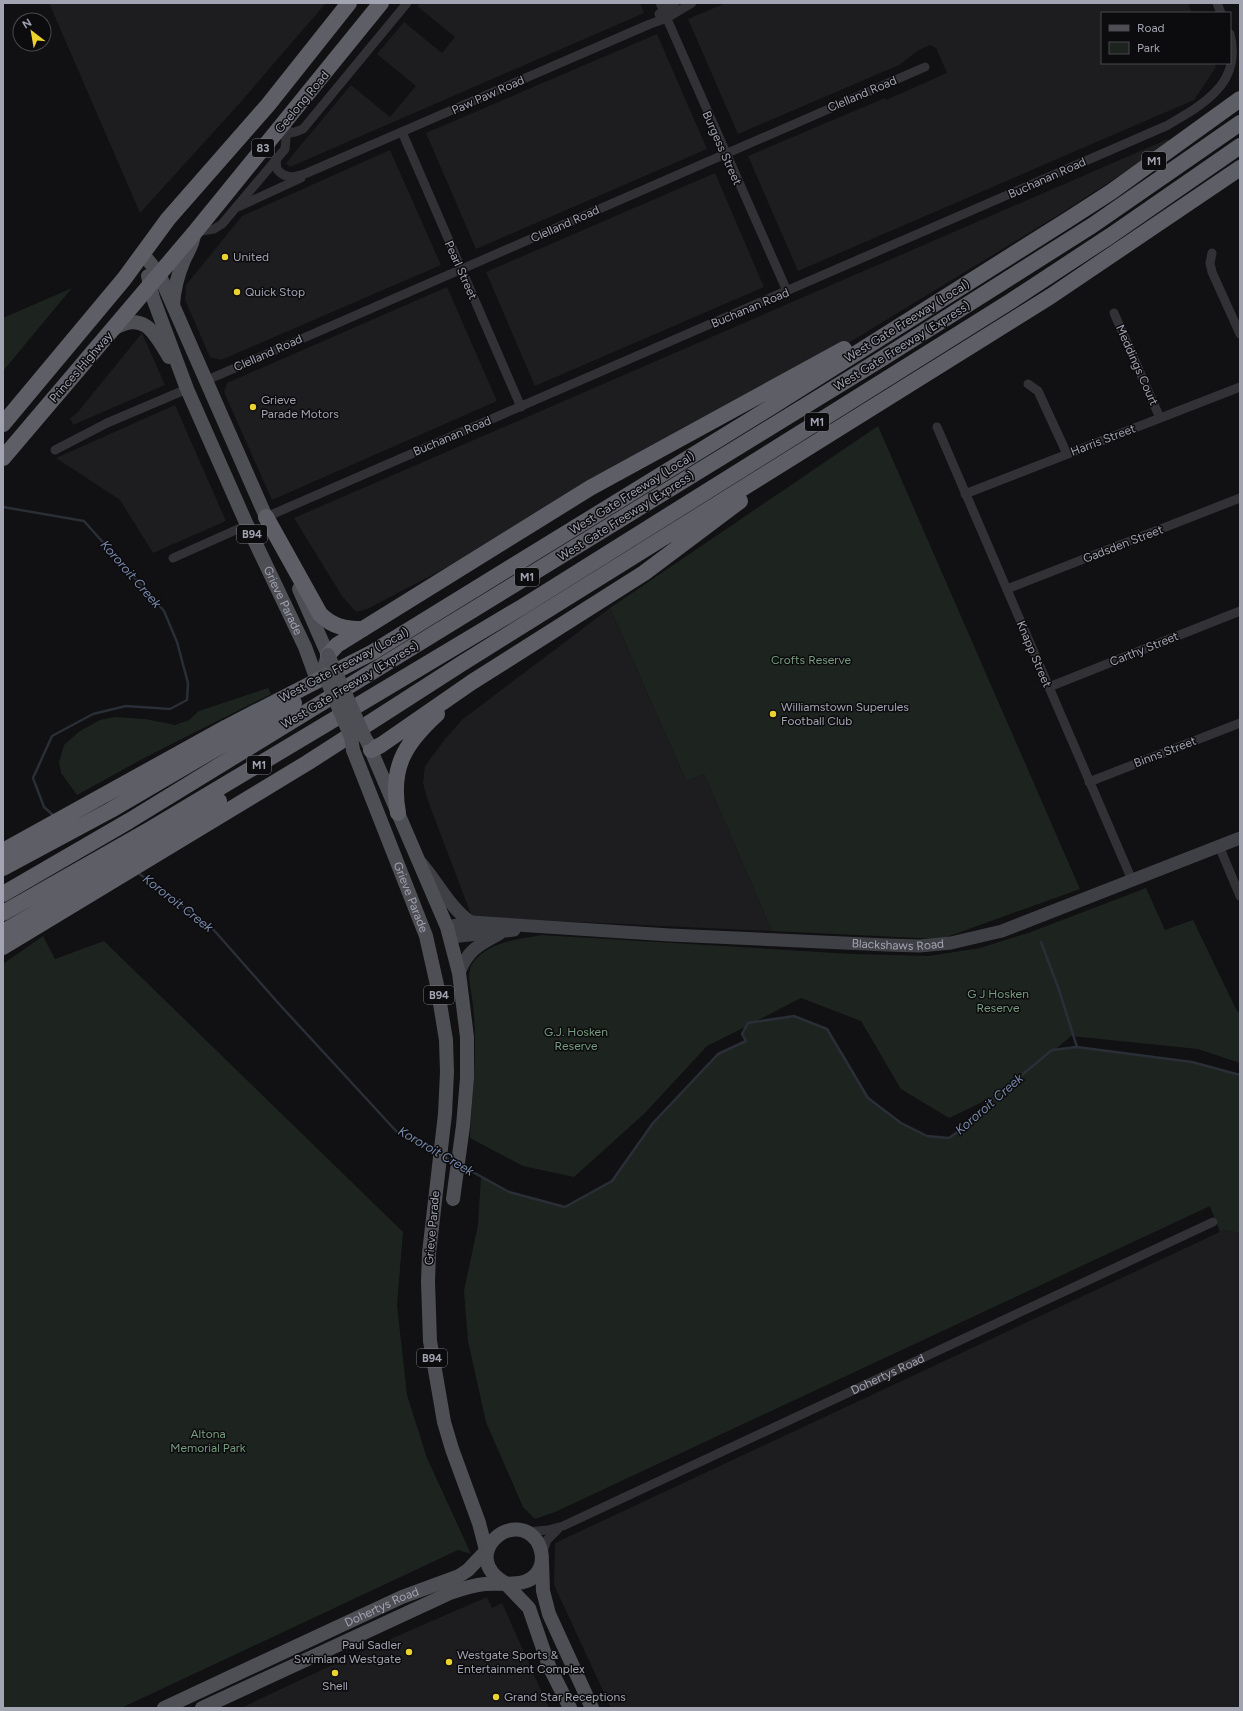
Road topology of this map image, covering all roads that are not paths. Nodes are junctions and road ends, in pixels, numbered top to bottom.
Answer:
1 (349, 3) edge
2 (382, 3) edge
3 (407, 3) edge
4 (674, 3) edge
5 (692, 3) edge
6 (663, 11) edge
7 (1231, 39) edge
8 (925, 67) dead end
9 (1240, 99) edge
10 (1240, 123) edge
11 (402, 132) junction
12 (280, 135) junction
13 (1240, 146) edge
14 (725, 154) junction
15 (276, 160) junction
16 (325, 165) junction
17 (1240, 168) edge
18 (235, 208) junction
19 (1066, 221) junction
20 (195, 232) junction
21 (1212, 253) dead end
22 (143, 254) junction
23 (461, 269) junction
24 (154, 280) junction
25 (787, 292) junction
26 (173, 306) junction
27 (1114, 313) dead end
28 (115, 328) junction
29 (1240, 334) edge
30 (205, 381) junction
31 (1028, 384) dead end
32 (1240, 386) edge
33 (187, 389) junction
34 (521, 407) junction
35 (1160, 418) junction
36 (3, 424) edge
37 (937, 427) dead end
38 (55, 450) dead end
39 (1067, 454) junction
40 (3, 458) edge
41 (791, 460) junction
42 (965, 494) junction
43 (1240, 498) edge
44 (266, 517) junction
45 (247, 526) junction
46 (173, 558) dead end
47 (1006, 589) junction
48 (1240, 611) edge
49 (363, 629) junction
50 (373, 652) junction
51 (328, 655) junction
52 (321, 678) junction
53 (472, 682) junction
54 (1049, 687) junction
55 (1240, 723) edge
56 (368, 744) junction
57 (353, 750) junction
58 (1089, 782) junction
59 (398, 813) junction
60 (1240, 838) edge
61 (155, 840) junction
62 (1219, 846) junction
63 (28, 847) junction
64 (3, 851) edge
65 (420, 861) junction
66 (3, 868) edge
67 (1132, 880) junction
68 (87, 890) junction
69 (3, 894) edge
70 (1240, 896) edge
71 (3, 913) edge
72 (471, 922) junction
73 (537, 927) junction
74 (3, 932) edge
75 (449, 932) junction
76 (502, 932) junction
77 (426, 936) junction
78 (3, 946) edge
79 (459, 973) junction
80 (453, 1199) dead end
81 (1213, 1222) dead end
82 (562, 1526) junction
83 (525, 1531) junction
84 (486, 1551) junction
85 (542, 1558) junction
86 (506, 1584) junction
87 (164, 1708) edge
88 (202, 1708) edge
89 (570, 1708) edge
90 (592, 1708) edge

1 - 22 highway, Geelong Road / 83
2 - 12 highway, Geelong Road / 83
3 - 12 street
4 - 6 street, Paw Paw Road
5 - 6 street, Paw Paw Road
6 - 11 street, Paw Paw Road
6 - 14 street, Burgess Street
7 - 25 street, Buchanan Road
8 - 14 street, Clelland Road
9 - 19 highway, West Gate Freeway (Local) / M1
10 - 69 highway, West Gate Freeway (Express) / M1
11 - 16 street, Paw Paw Road
11 - 23 street, Pearl Street
12 - 15 street
12 - 20 highway, Geelong Road / 83
13 - 61 highway, West Gate Freeway (Express) / M1
14 - 23 street, Clelland Road
14 - 25 street, Burgess Street
15 - 16 street, Paw Paw Road
15 - 18 street
16 - 18 street, Paw Paw Road
17 - 41 highway, M1
18 - 20 street
19 - 49 highway
19 - 50 highway, West Gate Freeway (Local) / M1
20 - 24 highway, Geelong Road / 83
20 - 26 main road
21 - 29 street
22 - 24 main road
22 - 36 highway, Princes Highway / 83
23 - 30 street, Clelland Road
23 - 34 street, Pearl Street
24 - 26 main road, Grieve Parade / B94
24 - 28 highway, Princes Highway / 83
24 - 33 main road, Grieve Parade / B94
25 - 34 street, Buchanan Road
26 - 30 main road, Grieve Parade / B94
27 - 35 street, Meddings Court
28 - 33 main road
28 - 40 highway, Princes Highway / 83
30 - 33 main road
30 - 44 main road, Grieve Parade / B94
31 - 39 street
32 - 35 street, Harris Street
33 - 38 street
33 - 45 main road, Grieve Parade / B94
34 - 44 street, Buchanan Road
35 - 39 street, Harris Street
37 - 42 street, Knapp Street
39 - 42 street, Harris Street
41 - 53 highway
41 - 61 highway, M1
42 - 47 street, Knapp Street
43 - 47 street, Gadsden Street
44 - 45 main road
44 - 49 highway
44 - 51 main road, Grieve Parade / B94
45 - 46 street
45 - 52 main road, Grieve Parade / B94
47 - 54 street, Knapp Street
48 - 54 street, Carthy Street
49 - 51 highway
50 - 63 highway, West Gate Freeway (Local) / M1
50 - 63 highway
51 - 52 main road
51 - 56 main road, Grieve Parade / B94, bridge
52 - 57 main road, Grieve Parade / B94
53 - 56 highway
53 - 59 highway
54 - 58 street, Knapp Street
55 - 58 street, Binns Street
56 - 57 main road
56 - 59 main road, Grieve Parade / B94
57 - 77 main road, Grieve Parade / B94
58 - 67 street, Knapp Street
59 - 65 main road, Grieve Parade / B94
60 - 62 main road, Blackshaws Road
61 - 68 highway, M1
61 - 71 highway, West Gate Freeway (Express) / M1
62 - 67 main road, Blackshaws Road
62 - 70 street
63 - 64 highway, West Gate Freeway (Local) / M1
63 - 66 highway
65 - 72 main road
65 - 75 main road, Grieve Parade / B94
67 - 73 main road, Blackshaws Road
68 - 74 highway
68 - 78 highway, M1
72 - 73 main road, Blackshaws Road
72 - 75 main road, Blackshaws Road
73 - 76 main road, Blackshaws Road
75 - 76 main road, Blackshaws Road
75 - 77 main road
75 - 79 main road, Grieve Parade / B94
76 - 79 main road
77 - 84 main road, Grieve Parade / B94
79 - 80 main road, Grieve Parade / B94
81 - 82 street, Dohertys Road
82 - 83 street, Dohertys Road
82 - 85 street, Dohertys Road
83 - 84 main road
83 - 85 main road
84 - 86 main road
84 - 87 main road, Dohertys Road
85 - 86 main road
85 - 90 main road
86 - 88 main road, Dohertys Road
86 - 89 main road

